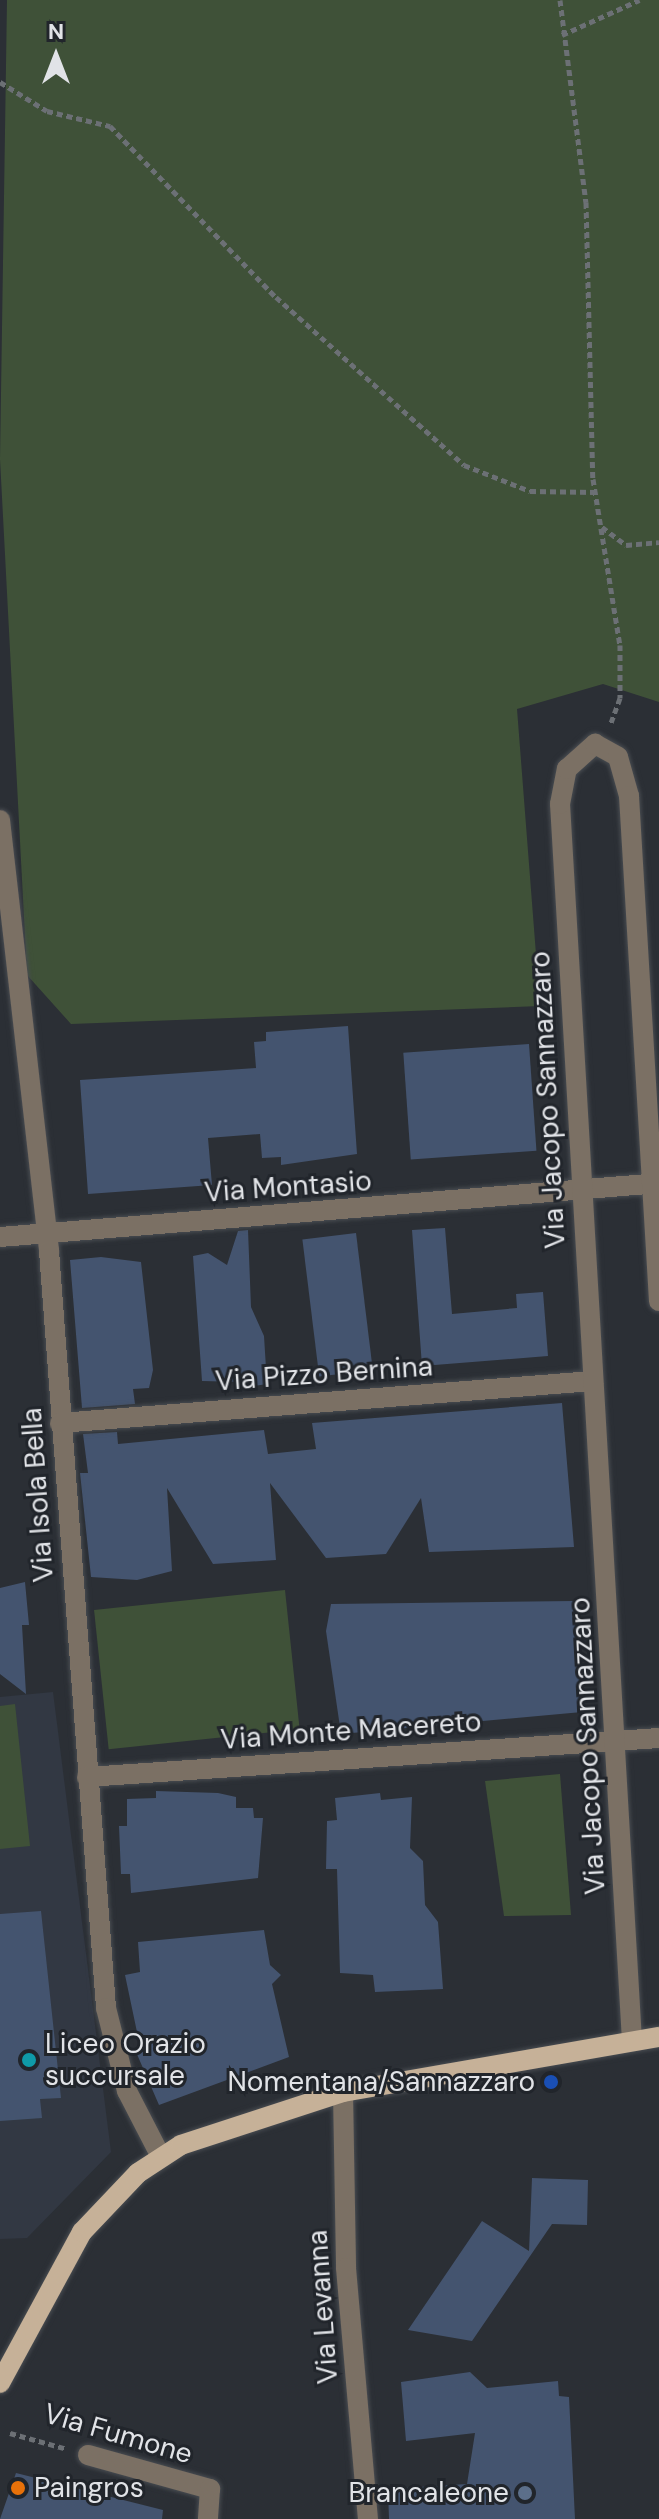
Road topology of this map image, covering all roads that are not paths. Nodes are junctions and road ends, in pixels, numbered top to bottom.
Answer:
1 (0, 820) edge
2 (655, 1184) edge
3 (580, 1190) junction
4 (46, 1232) junction
5 (0, 1237) edge
6 (659, 1301) edge
7 (593, 1381) junction
8 (60, 1423) junction
9 (659, 1738) edge
10 (618, 1742) junction
11 (87, 1777) junction
12 (659, 2037) edge
13 (632, 2041) junction
14 (343, 2092) junction
15 (161, 2157) junction
16 (0, 2383) edge
17 (88, 2455) road end
18 (208, 2519) edge
19 (368, 2519) edge

1 - 4 street, Via Isola Bella
2 - 3 street, Via Montasio
2 - 3 street, Via Jacopo Sannazzaro
2 - 6 street
3 - 4 street, Via Montasio
3 - 7 street, Via Jacopo Sannazzaro
4 - 5 street, Via Montasio
4 - 8 street, Via Isola Bella
7 - 8 street, Via Pizzo Bernina
7 - 10 street, Via Jacopo Sannazzaro
8 - 11 street, Via Isola Bella
9 - 10 street, Via Monte Macereto
10 - 11 street, Via Monte Macereto
10 - 13 street, Via Jacopo Sannazzaro
11 - 15 street, Via Isola Bella
12 - 13 main road
13 - 14 main road
14 - 15 main road
14 - 19 street, Via Levanna
15 - 16 main road
17 - 18 street, Via Fumone

